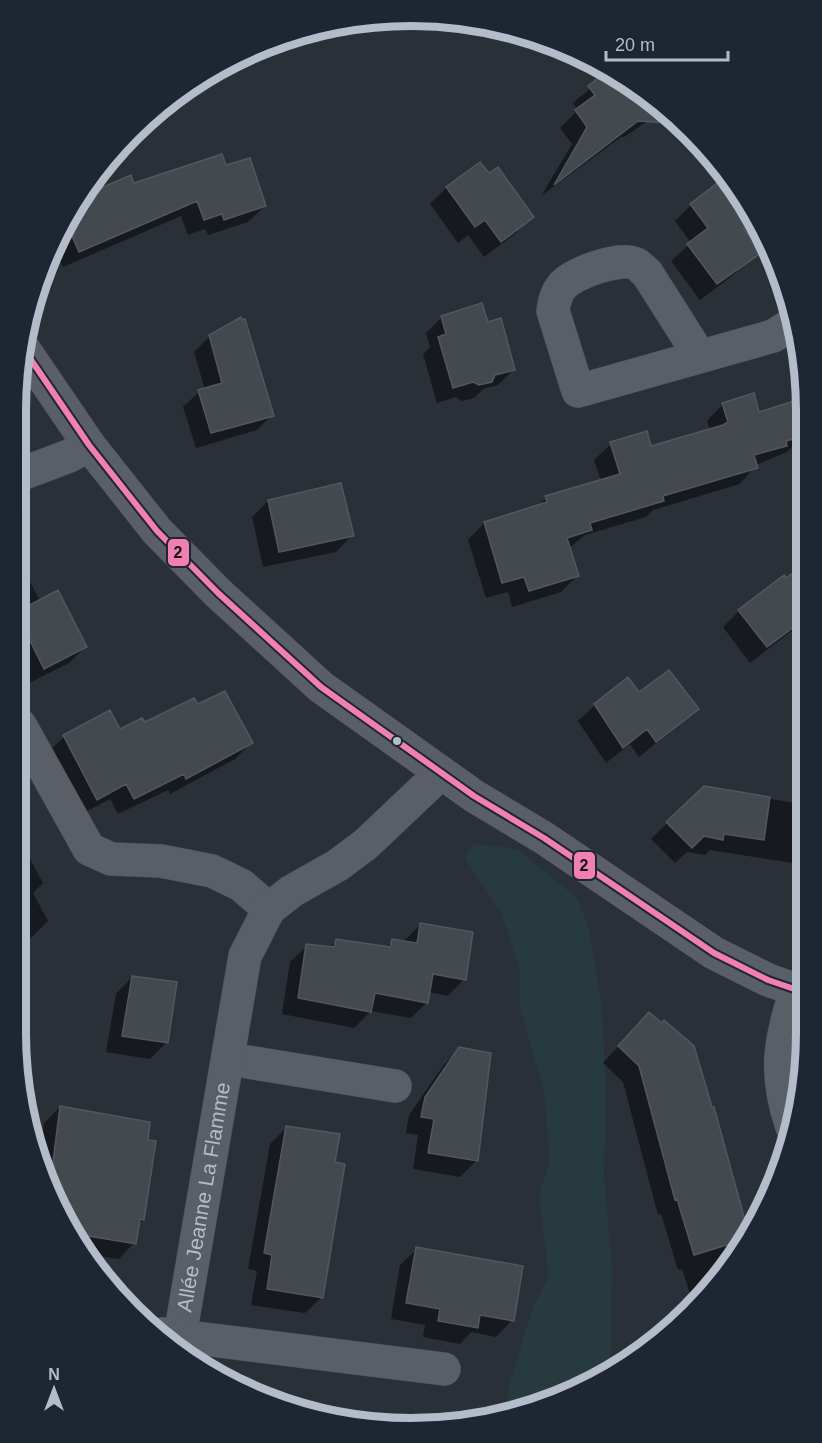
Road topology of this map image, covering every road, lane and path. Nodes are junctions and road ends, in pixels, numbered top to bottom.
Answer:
1 (787, 327) edge
2 (699, 355) junction
3 (30, 358) edge
4 (89, 445) junction
5 (26, 472) edge
6 (26, 736) edge
7 (441, 773) junction
8 (269, 909) junction
9 (796, 989) edge
10 (796, 1002) edge
11 (229, 1059) junction
12 (395, 1086) dead end
13 (788, 1112) edge
14 (171, 1334) edge
15 (173, 1335) edge
16 (444, 1369) dead end

1 - 2 street
2 - 2 street
3 - 4 street
4 - 5 street
4 - 7 street
6 - 8 street
7 - 8 street, Allée Jeanne La Flamme
7 - 9 street
8 - 11 street, Allée Jeanne La Flamme
10 - 13 street
11 - 12 street, Allée Jeanne La Flamme
11 - 14 street, Allée Jeanne La Flamme
15 - 16 street, Allée Jeanne La Flamme

